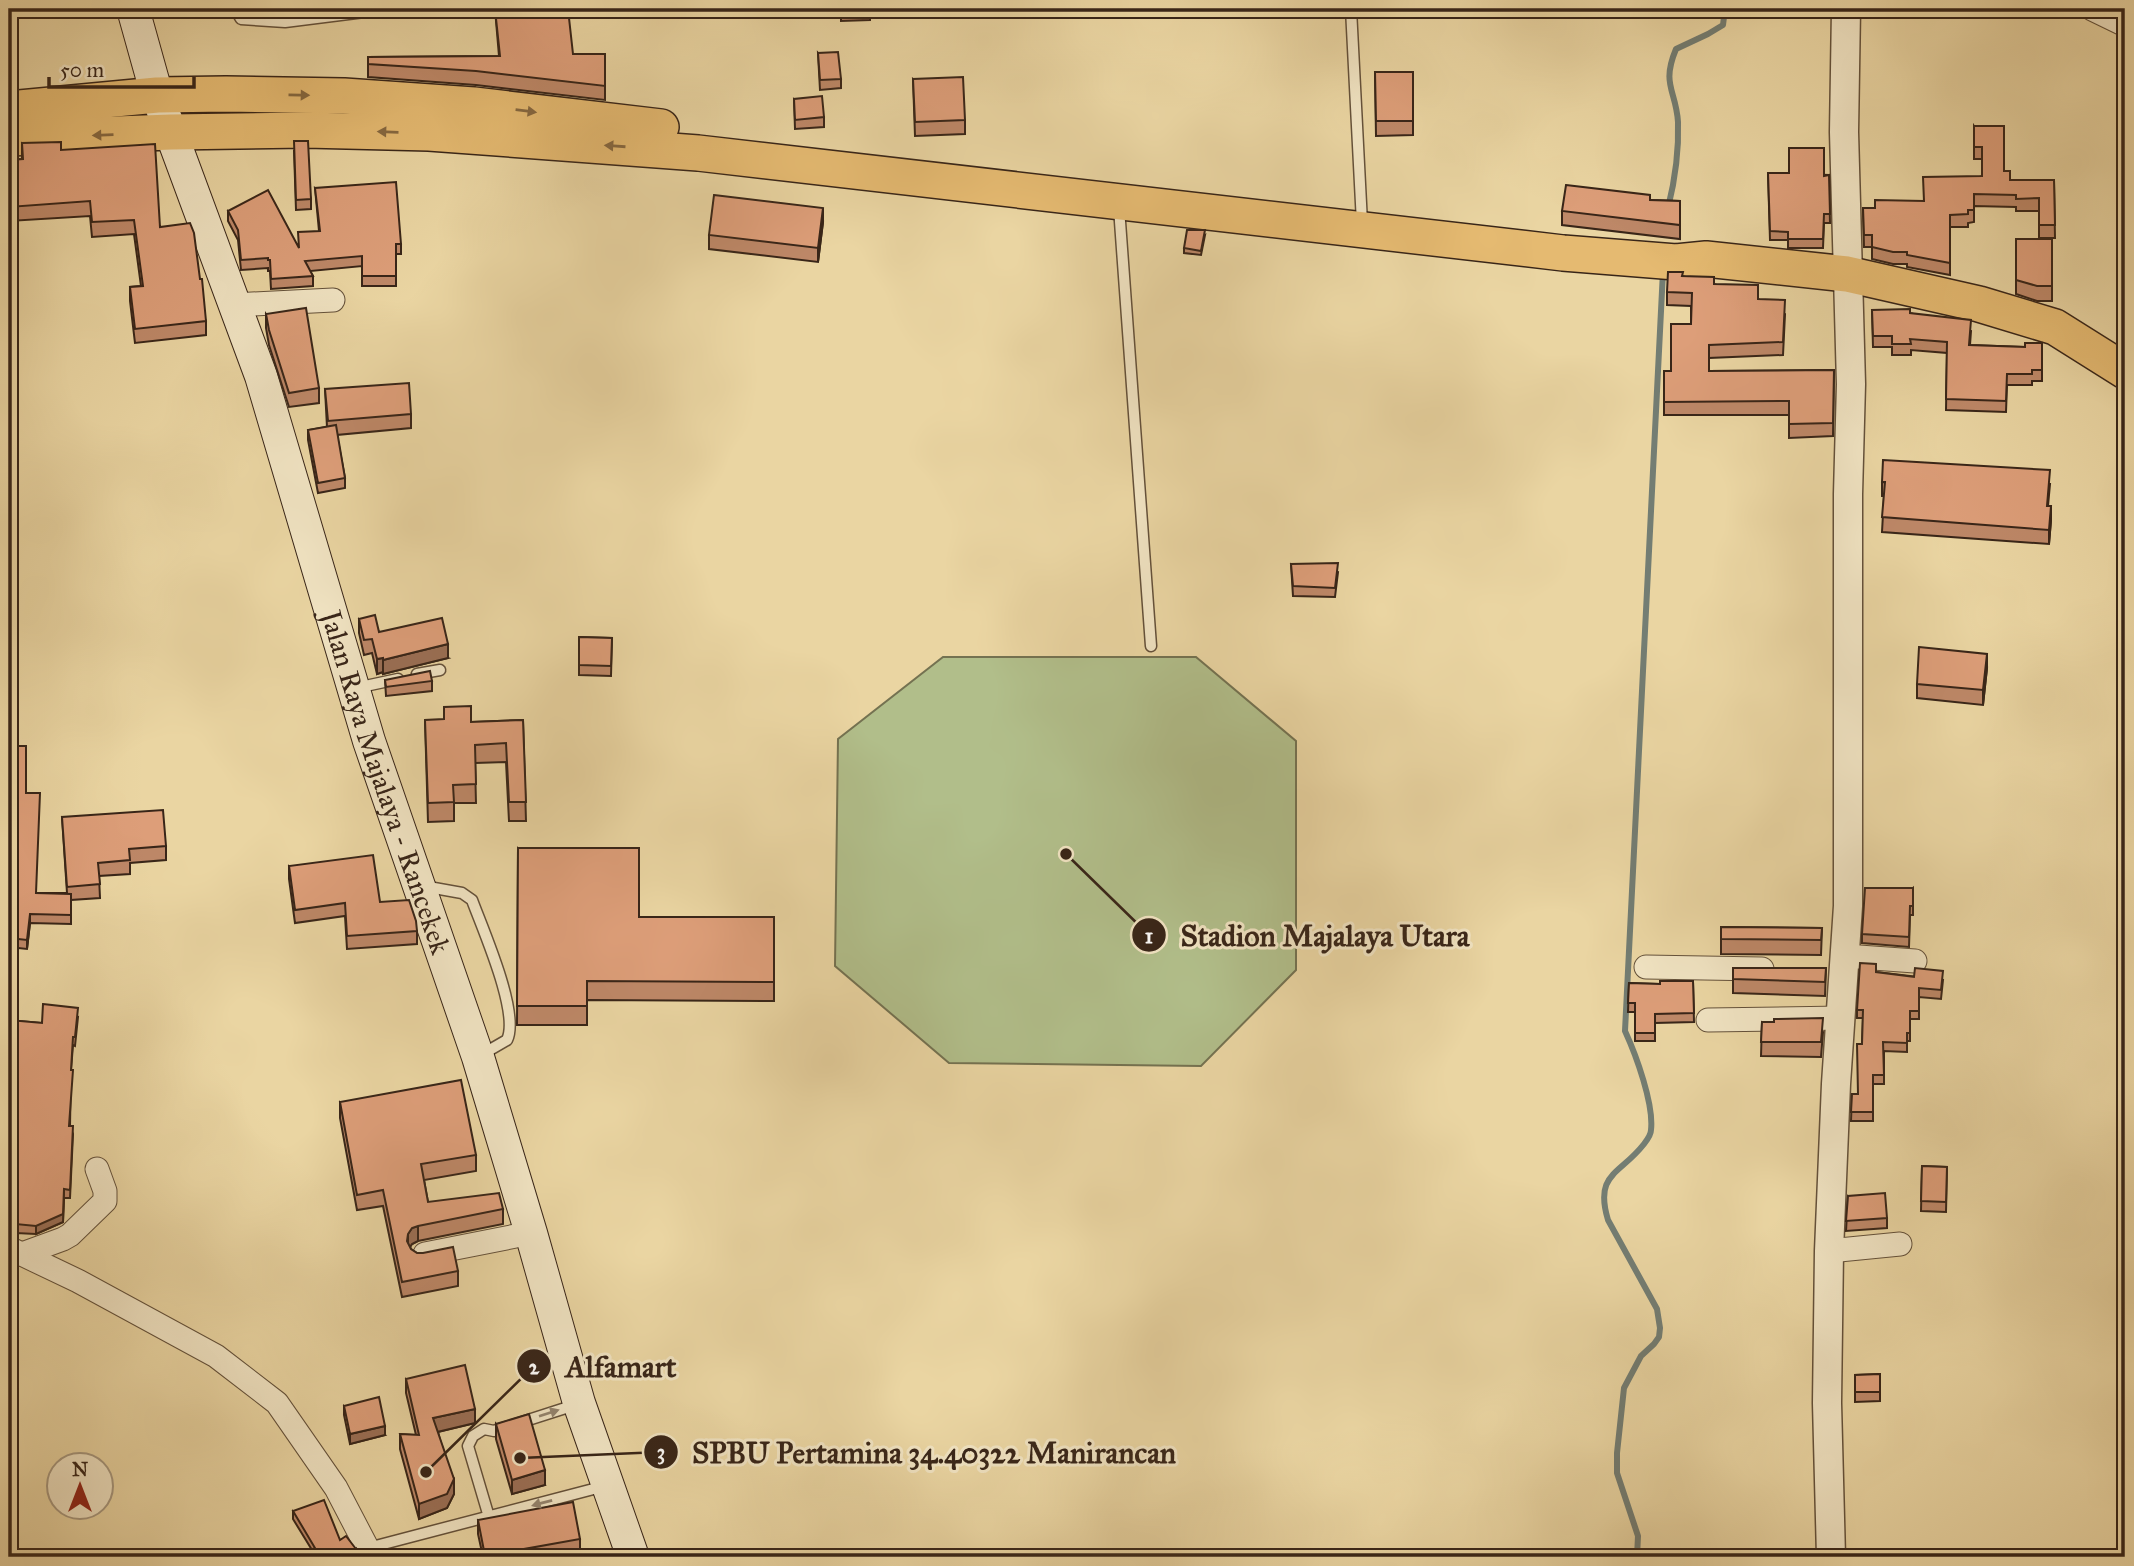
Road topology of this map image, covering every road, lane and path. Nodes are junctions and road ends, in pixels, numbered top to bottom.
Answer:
1 (133, 9) edge
2 (235, 9) edge
3 (388, 9) edge
4 (1352, 9) edge
5 (1846, 9) edge
6 (2092, 9) edge
7 (2125, 25) edge
8 (157, 95) junction
9 (9, 109) edge
10 (171, 132) junction
11 (9, 138) edge
12 (1119, 201) junction
13 (1362, 220) junction
14 (1847, 274) junction
15 (333, 300) dead end
16 (234, 305) junction
17 (2125, 371) edge
18 (1151, 646) dead end
19 (440, 670) dead end
20 (353, 688) junction
21 (417, 885) junction
22 (1915, 961) dead end
23 (1836, 965) junction
24 (1646, 967) dead end
25 (1779, 969) edge
26 (1842, 1018) junction
27 (1708, 1020) dead end
28 (478, 1056) junction
29 (97, 1168) dead end
30 (531, 1233) junction
31 (1900, 1244) dead end
32 (15, 1251) edge
33 (1829, 1251) junction
34 (421, 1255) edge
35 (579, 1404) junction
36 (608, 1485) junction
37 (489, 1517) junction
38 (370, 1553) edge
39 (633, 1557) edge
40 (1830, 1557) edge

1 - 8 main road, Jalan Raya Majalaya - Rancekek
2 - 3 lane
4 - 13 lane
5 - 14 street
6 - 7 street
8 - 9 main road
8 - 10 main road, Jalan Raya Majalaya - Rancekek
8 -> 13 main road
10 -> 11 main road
12 -> 10 main road
10 - 16 main road, Jalan Raya Majalaya - Rancekek
12 - 13 main road
12 - 18 lane
13 - 14 main road
14 - 17 main road
14 - 23 street
15 - 16 street
16 - 20 main road, Jalan Raya Majalaya - Rancekek
19 - 20 lane
20 - 21 main road, Jalan Raya Majalaya - Rancekek
21 - 28 main road, Jalan Raya Majalaya - Rancekek
21 - 28 lane
22 - 23 street
23 - 26 street
24 - 25 street
26 - 27 street
26 - 33 street
28 - 30 main road, Jalan Raya Majalaya - Rancekek
29 - 32 street
30 - 34 street
30 - 35 main road, Jalan Raya Majalaya - Rancekek
31 - 33 street
32 - 38 street
33 - 40 street
35 - 36 main road, Jalan Raya Majalaya - Rancekek
37 -> 35 lane
36 -> 37 lane
36 - 39 main road, Jalan Raya Majalaya - Rancekek
37 - 38 lane

